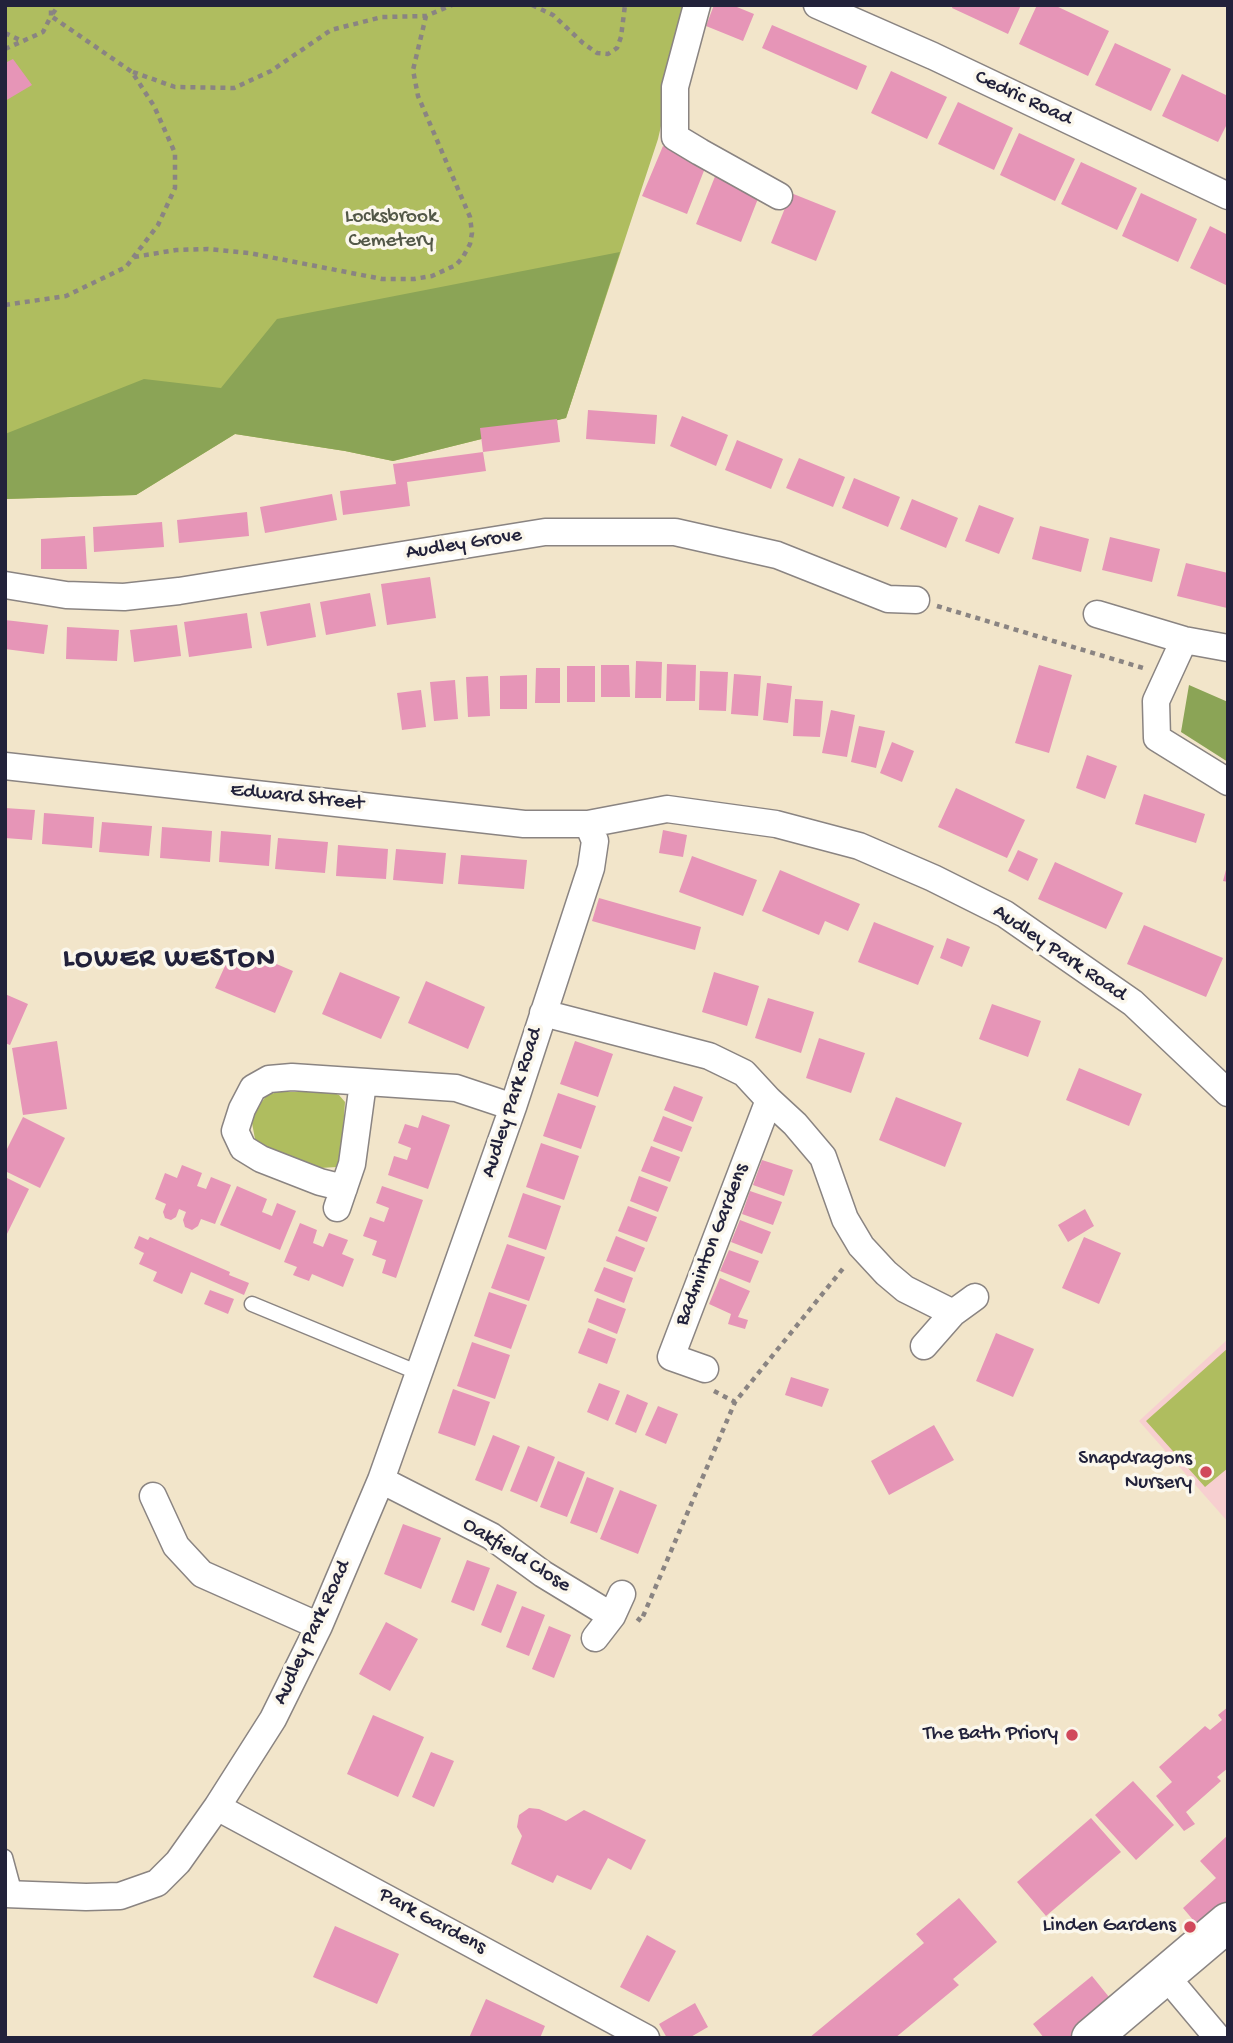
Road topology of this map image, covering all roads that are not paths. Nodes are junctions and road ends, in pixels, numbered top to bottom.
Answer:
1 (697, 5) edge
2 (817, 5) edge
3 (779, 196) dead end
4 (1228, 196) edge
5 (5, 585) edge
6 (916, 600) road end
7 (1097, 614) dead end
8 (1184, 640) junction
9 (1228, 648) edge
10 (5, 765) edge
11 (1228, 782) edge
12 (588, 824) junction
13 (543, 1013) junction
14 (363, 1083) junction
15 (1228, 1093) edge
16 (769, 1100) junction
17 (513, 1107) junction
18 (975, 1297) dead end
19 (252, 1304) dead end
20 (953, 1313) junction
21 (924, 1346) dead end
22 (705, 1369) road end
23 (419, 1373) junction
24 (381, 1480) junction
25 (153, 1496) dead end
26 (319, 1626) junction
27 (594, 1638) dead end
28 (217, 1807) junction
29 (5, 1857) edge
30 (10, 1894) edge
31 (1228, 1922) edge
32 (1165, 1975) junction
33 (646, 2038) edge
34 (1091, 2038) edge
35 (1218, 2038) edge

1 - 3 street
2 - 4 street, Cedric Road
5 - 6 street, Audley Grove
7 - 8 street
8 - 9 street
8 - 11 street
10 - 12 street, Edward Street
12 - 13 street, Audley Park Road
12 - 15 street, Audley Park Road
13 - 16 street
13 - 17 street, Audley Park Road
14 - 14 street
14 - 17 street
16 - 20 street
16 - 22 street, Badminton Gardens
17 - 23 street, Audley Park Road
18 - 20 street
19 - 23 lane
20 - 21 street
23 - 24 street, Audley Park Road
24 - 26 street, Audley Park Road
24 - 27 street, Oakfield Close
25 - 26 street
26 - 28 street, Audley Park Road
28 - 30 street, Audley Park Road
28 - 33 street, Park Gardens
29 - 30 lane
31 - 32 street
32 - 34 street
32 - 35 street

